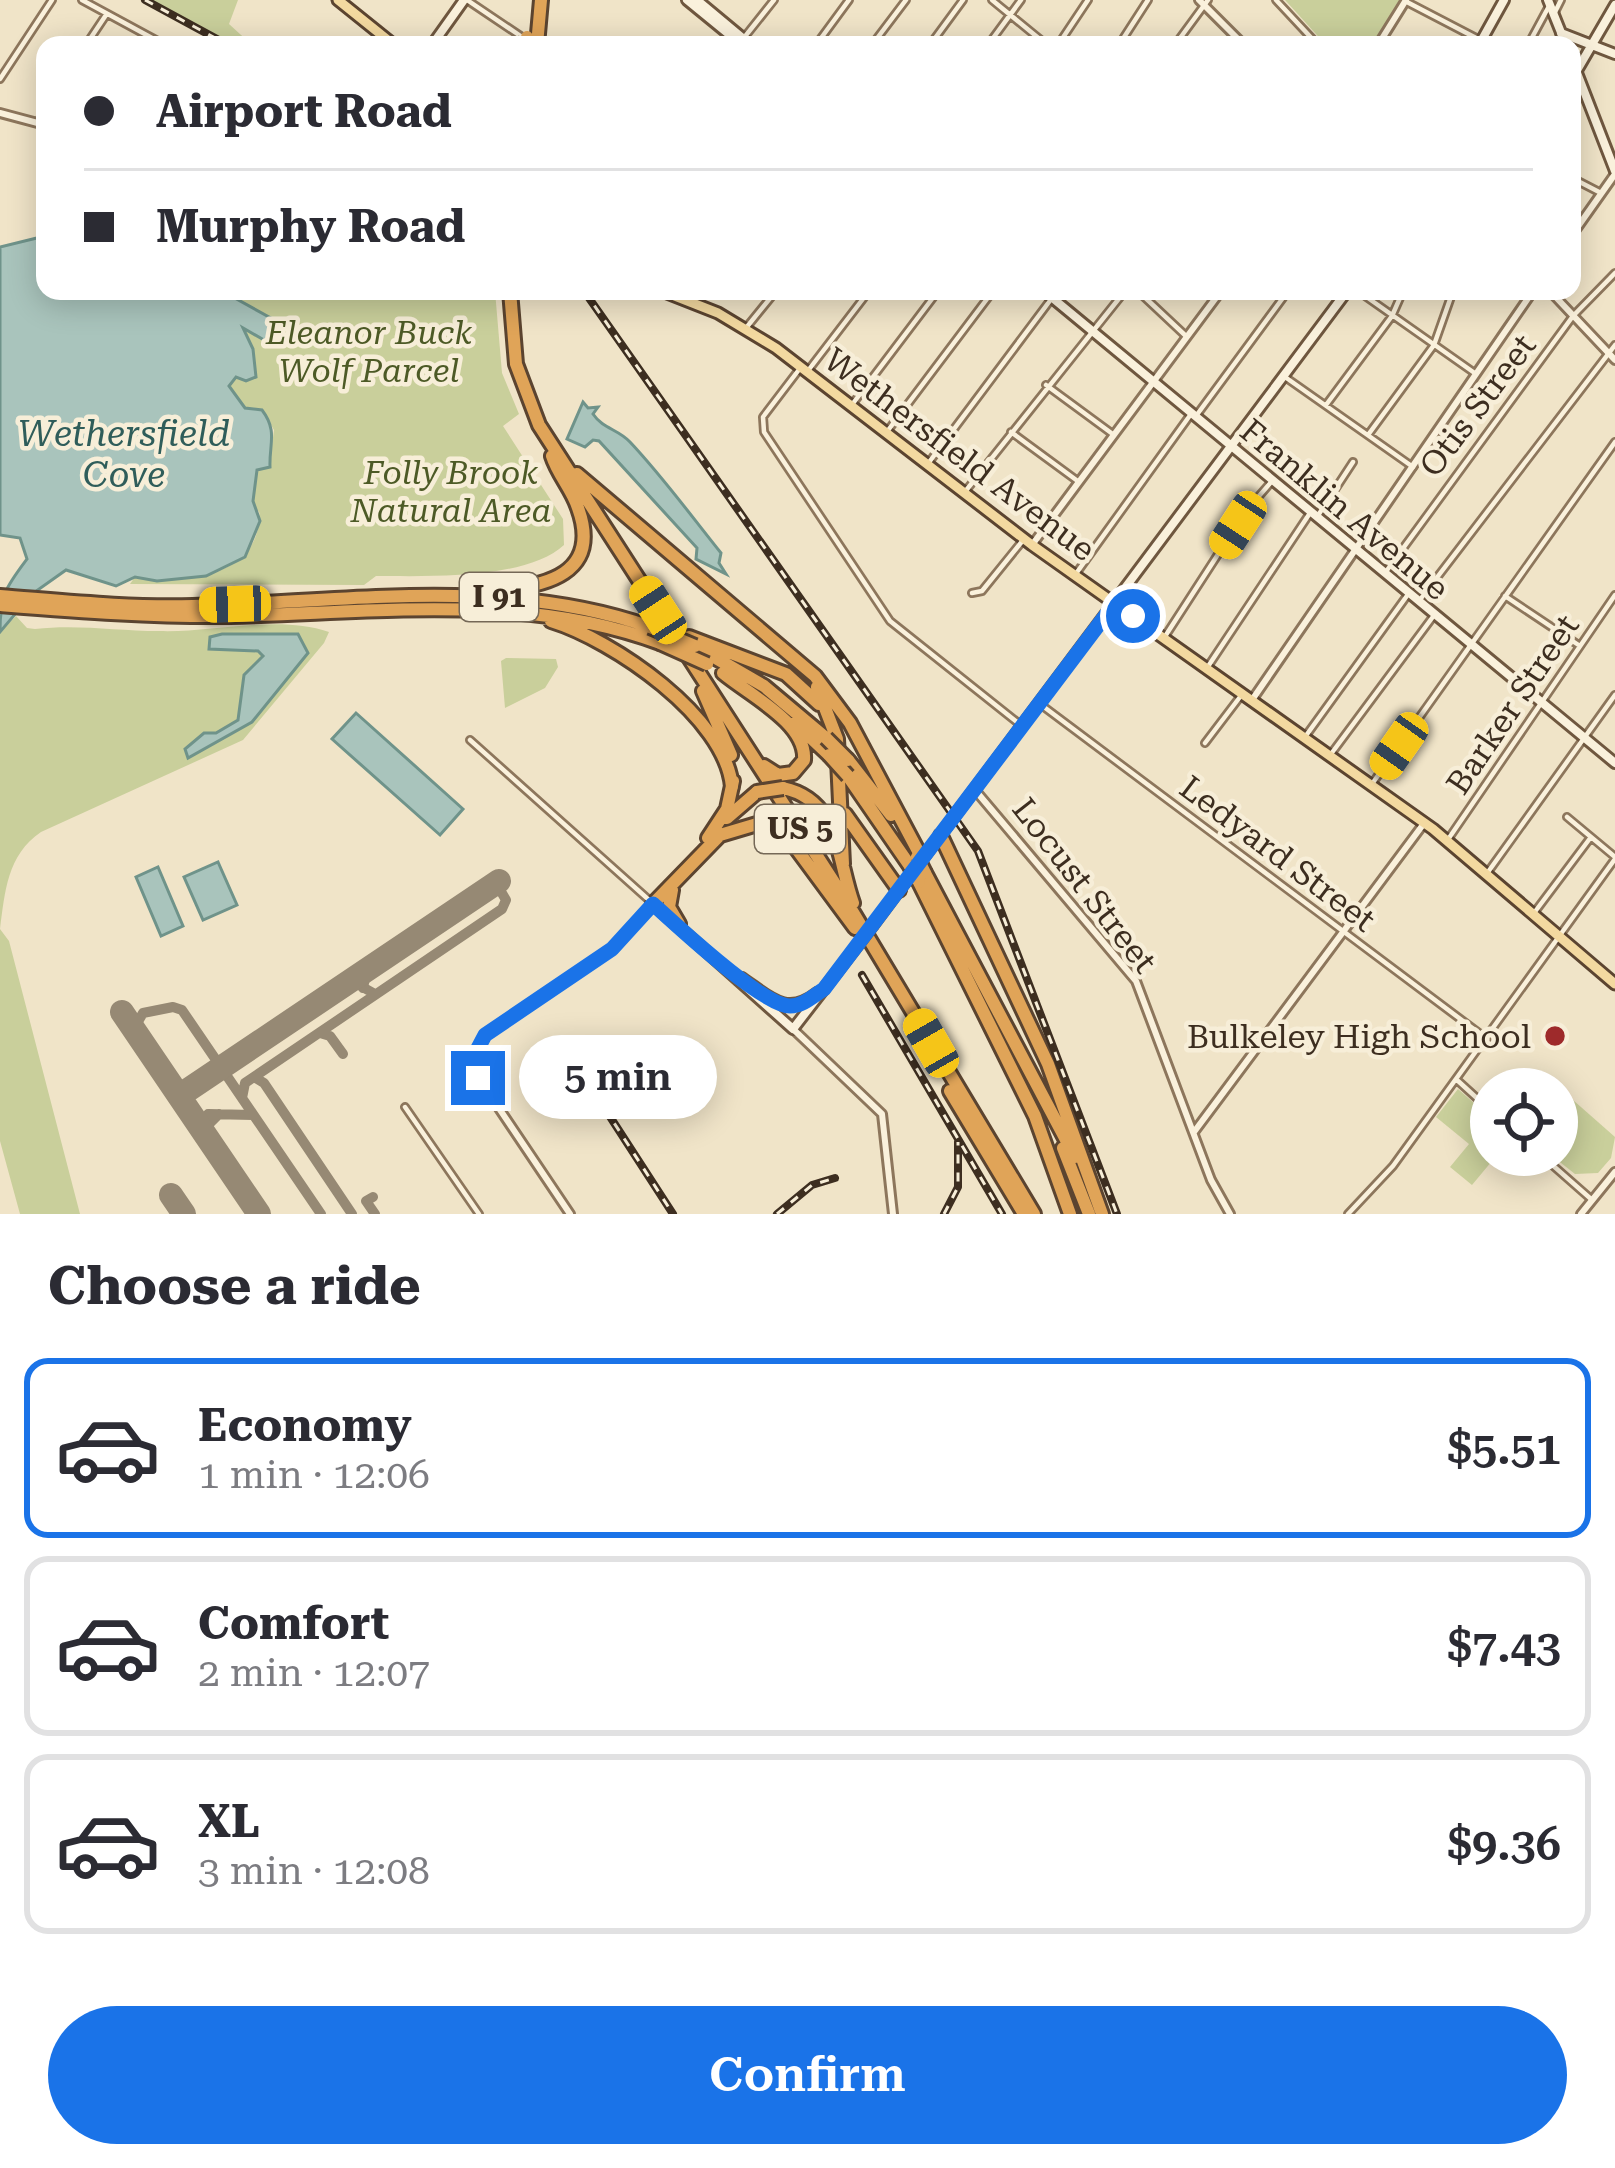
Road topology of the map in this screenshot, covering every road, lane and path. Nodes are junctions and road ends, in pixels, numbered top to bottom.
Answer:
1 (52, 0) edge
2 (82, 0) edge
3 (338, 0) edge
4 (466, 0) edge
5 (774, 0) edge
6 (849, 0) edge
7 (906, 0) edge
8 (963, 0) edge
9 (992, 0) edge
10 (1022, 0) edge
11 (1088, 0) edge
12 (1148, 0) edge
13 (1276, 0) edge
14 (1405, 0) edge
15 (1504, 0) edge
16 (1562, 0) edge
17 (695, 1) edge
18 (1204, 2) edge
19 (536, 3) edge
20 (1615, 4) edge
21 (1551, 6) edge
22 (106, 14) junction
23 (1010, 15) junction
24 (1561, 33) junction
25 (92, 36) edge
26 (148, 36) edge
27 (385, 36) edge
28 (439, 36) edge
29 (520, 36) edge
30 (532, 36) edge
31 (736, 36) edge
32 (749, 36) edge
33 (823, 36) edge
34 (879, 36) edge
35 (937, 36) edge
36 (995, 36) edge
37 (1036, 36) edge
38 (1064, 36) edge
39 (1125, 36) edge
40 (1181, 36) edge
41 (1234, 36) edge
42 (1310, 36) edge
43 (1383, 36) edge
44 (1468, 36) edge
45 (1484, 36) edge
46 (1533, 36) edge
47 (1562, 36) edge
48 (1570, 36) edge
49 (1581, 39) edge
50 (1595, 44) junction
51 (1615, 54) edge
52 (1581, 65) edge
53 (0, 79) edge
54 (1581, 85) edge
55 (0, 113) edge
56 (36, 122) edge
57 (1615, 172) edge
58 (1581, 183) edge
59 (1600, 193) junction
60 (1581, 222) edge
61 (1615, 273) edge
62 (507, 300) edge
63 (508, 300) edge
64 (680, 300) edge
65 (769, 300) edge
66 (861, 300) edge
67 (931, 300) edge
68 (986, 300) edge
69 (1044, 300) edge
70 (1055, 300) edge
71 (1117, 300) edge
72 (1148, 300) edge
73 (1211, 300) edge
74 (1281, 300) edge
75 (1340, 300) edge
76 (1370, 300) edge
77 (1399, 300) edge
78 (1450, 300) edge
79 (1527, 300) edge
80 (1558, 300) edge
81 (1392, 316) junction
82 (1573, 316) junction
83 (746, 328) junction
84 (1091, 330) junction
85 (1187, 337) junction
86 (1434, 345) junction
87 (1615, 345) edge
88 (513, 351) junction
89 (1606, 351) junction
90 (1615, 360) edge
91 (808, 367) junction
92 (1476, 374) junction
93 (1285, 376) junction
94 (1154, 382) junction
95 (1046, 385) junction
96 (1326, 405) junction
97 (851, 406) junction
98 (1193, 415) junction
99 (1011, 432) junction
100 (886, 433) junction
101 (1114, 435) junction
102 (1368, 435) junction
103 (1615, 442) edge
104 (1232, 446) junction
105 (552, 456) junction
106 (1353, 462) dead end
107 (927, 465) junction
108 (1413, 467) junction
109 (1273, 480) junction
110 (1079, 482) junction
111 (964, 493) junction
112 (1314, 514) junction
113 (1028, 542) junction
114 (1356, 549) junction
115 (1385, 573) junction
116 (1075, 575) junction
117 (972, 593) dead end
118 (1409, 593) junction
119 (1504, 595) junction
120 (1615, 595) edge
121 (433, 598) junction
122 (0, 600) edge
123 (1419, 602) junction
124 (40, 603) junction
125 (1115, 603) junction
126 (473, 610) junction
127 (1435, 614) junction
128 (758, 626) junction
129 (1165, 638) junction
130 (692, 642) junction
131 (1471, 644) junction
132 (1580, 646) junction
133 (1208, 668) junction
134 (723, 673) junction
135 (705, 689) junction
136 (1615, 694) edge
137 (1248, 697) junction
138 (1542, 703) junction
139 (1040, 704) junction
140 (1023, 727) junction
141 (1305, 737) junction
142 (1584, 738) junction
143 (470, 740) dead end
144 (1205, 742) dead end
145 (1331, 755) junction
146 (838, 759) junction
147 (1615, 763) edge
148 (1372, 784) junction
149 (732, 787) junction
150 (975, 790) junction
151 (841, 795) junction
152 (1568, 817) dead end
153 (1425, 822) junction
154 (941, 836) junction
155 (1591, 837) junction
156 (706, 840) junction
157 (1448, 840) junction
158 (915, 858) junction
159 (1615, 858) edge
160 (843, 864) junction
161 (1488, 872) junction
162 (924, 875) junction
163 (680, 879) junction
164 (899, 890) junction
165 (653, 904) junction
166 (1534, 913) junction
167 (678, 926) junction
168 (856, 929) junction
169 (1344, 932) junction
170 (1562, 938) junction
171 (728, 970) junction
172 (890, 973) junction
173 (1615, 984) edge
174 (824, 989) junction
175 (997, 1007) junction
176 (793, 1029) junction
177 (1487, 1040) junction
178 (1457, 1080) junction
179 (1470, 1092) edge
180 (406, 1107) dead end
181 (1194, 1132) junction
182 (1615, 1172) edge
183 (1565, 1176) edge
184 (1592, 1200) junction
185 (479, 1214) edge
186 (570, 1214) edge
187 (893, 1214) edge
188 (1024, 1214) edge
189 (1034, 1214) edge
190 (1074, 1214) edge
191 (1089, 1214) edge
192 (1100, 1214) edge
193 (1230, 1214) edge
194 (1348, 1214) edge
195 (1581, 1214) edge

1 - 53 street
2 - 22 street
3 - 27 main road
4 - 28 main road
4 - 29 street
5 - 32 street
6 - 33 street
7 - 34 street
8 - 35 street
9 - 23 street
10 - 23 street
11 - 38 street
12 - 39 street
13 - 42 street
14 - 43 street
14 - 44 street
15 - 45 main road
16 - 21 street
17 - 31 main road
18 - 40 street
18 - 41 street
19 - 30 highway
20 - 50 main road
21 - 24 main road
21 - 46 street
22 - 25 street
22 - 26 street
23 - 36 street
23 - 37 street
24 - 47 main road
24 - 48 main road
49 - 50 main road
50 - 51 main road
50 - 52 main road
54 - 57 main road
55 - 56 street
57 - 59 street
58 - 59 street
59 - 60 street
61 - 82 street, Otis Street
62 - 105 highway, US 5
63 - 88 highway, US 5
64 - 83 main road, Wethersfield Avenue
65 - 83 street
66 - 91 street
67 - 97 street
68 - 100 street
69 - 107 street
70 - 84 main road, Franklin Avenue
71 - 84 street
72 - 85 street
73 - 85 street
74 - 98 street
75 - 93 main road
76 - 81 street
77 - 81 street
78 - 86 street
79 - 92 street
80 - 82 street
81 - 86 street
81 - 96 street
82 - 89 street
82 - 115 street, Otis Street
83 - 91 main road, Wethersfield Avenue
84 - 94 main road, Franklin Avenue
84 - 95 street
85 - 94 street
86 - 92 street
86 - 102 street
87 - 89 street
88 - 128 highway
88 - 135 highway, US 5
89 - 90 street
89 - 123 street
91 - 97 main road, Wethersfield Avenue
91 - 140 street
92 - 108 street
93 - 96 street
93 - 104 main road
94 - 98 main road, Franklin Avenue
94 - 101 street
95 - 99 street
95 - 101 street
96 - 102 street
97 - 100 main road, Wethersfield Avenue
98 - 104 main road, Franklin Avenue
98 - 116 street
99 - 110 street
99 - 111 street
100 - 107 main road, Wethersfield Avenue
101 - 110 street
102 - 108 street
103 - 119 street
104 - 109 main road, Franklin Avenue
104 - 125 main road
105 - 121 highway
105 - 135 highway, US 5
106 - 112 street
107 - 111 main road, Wethersfield Avenue
108 - 114 street
109 - 112 main road, Franklin Avenue
109 - 129 street
110 - 113 street
111 - 113 main road, Wethersfield Avenue
112 - 114 main road, Franklin Avenue
112 - 133 street
113 - 116 main road, Wethersfield Avenue
113 - 117 street
114 - 115 main road, Franklin Avenue
114 - 137 street
115 - 118 main road, Franklin Avenue
116 - 125 main road, Wethersfield Avenue
118 - 123 main road, Franklin Avenue
118 - 141 street
119 - 131 street
119 - 132 street
120 - 132 street, Barker Street
121 - 124 highway, I 91
121 - 130 highway, I 91, bridge
122 - 124 highway, I 91
123 - 127 main road, Franklin Avenue
124 - 126 highway, I 91
125 - 129 main road, Wethersfield Avenue
125 - 139 main road
126 - 134 highway, I 91, bridge
126 - 149 highway
127 - 131 main road, Franklin Avenue
127 - 145 street
128 - 146 highway
128 - 158 highway
129 - 133 main road, Wethersfield Avenue
130 - 146 highway, I 91, bridge
130 - 146 highway
131 - 138 main road, Franklin Avenue
131 - 148 street
132 - 138 street, Barker Street
133 - 137 main road, Wethersfield Avenue
134 - 135 highway
134 - 146 highway, I 91
135 - 149 highway
135 - 168 highway, US 5
135 - 172 highway, US 5
136 - 142 street
137 - 141 main road, Wethersfield Avenue
137 - 144 street
138 - 142 main road, Franklin Avenue
138 - 157 street, Barker Street
139 - 140 main road
139 - 169 street, Ledyard Street
140 - 150 main road
141 - 145 main road, Wethersfield Avenue
142 - 147 main road, Franklin Avenue
142 - 161 street
143 - 165 street
145 - 148 main road, Wethersfield Avenue
146 - 151 highway
146 - 158 highway, I 91, bridge
146 - 158 highway, I 91
148 - 153 main road, Wethersfield Avenue
149 - 156 highway
150 - 154 main road
150 - 181 street, Locust Street
151 - 160 highway
151 - 164 highway
152 - 155 street
153 - 157 main road, Wethersfield Avenue
153 - 169 street
154 - 164 main road
154 - 192 highway
155 - 159 street
155 - 166 street
156 - 160 highway, bridge
156 - 165 highway
157 - 161 main road, Wethersfield Avenue
158 - 162 highway, I 91, bridge
159 - 170 street
160 - 172 highway
161 - 166 main road, Wethersfield Avenue
162 - 175 highway, I 91
162 - 190 highway, I 91
163 - 165 highway
163 - 167 highway
163 - 168 highway
164 - 174 main road, bridge
165 - 167 main road
165 - 186 street
166 - 170 main road, Wethersfield Avenue
167 - 171 main road
168 - 188 highway, US 5
169 - 177 street, Ledyard Street
169 - 181 street
170 - 173 main road, Wethersfield Avenue
170 - 177 street
171 - 174 main road
171 - 176 main road
172 - 189 highway, US 5
174 - 176 main road
175 - 191 highway
175 - 192 highway, I 91
176 - 187 street
177 - 178 street
178 - 179 street
178 - 194 street
180 - 185 street
181 - 193 street, Locust Street
182 - 184 street
183 - 184 street
184 - 195 street

